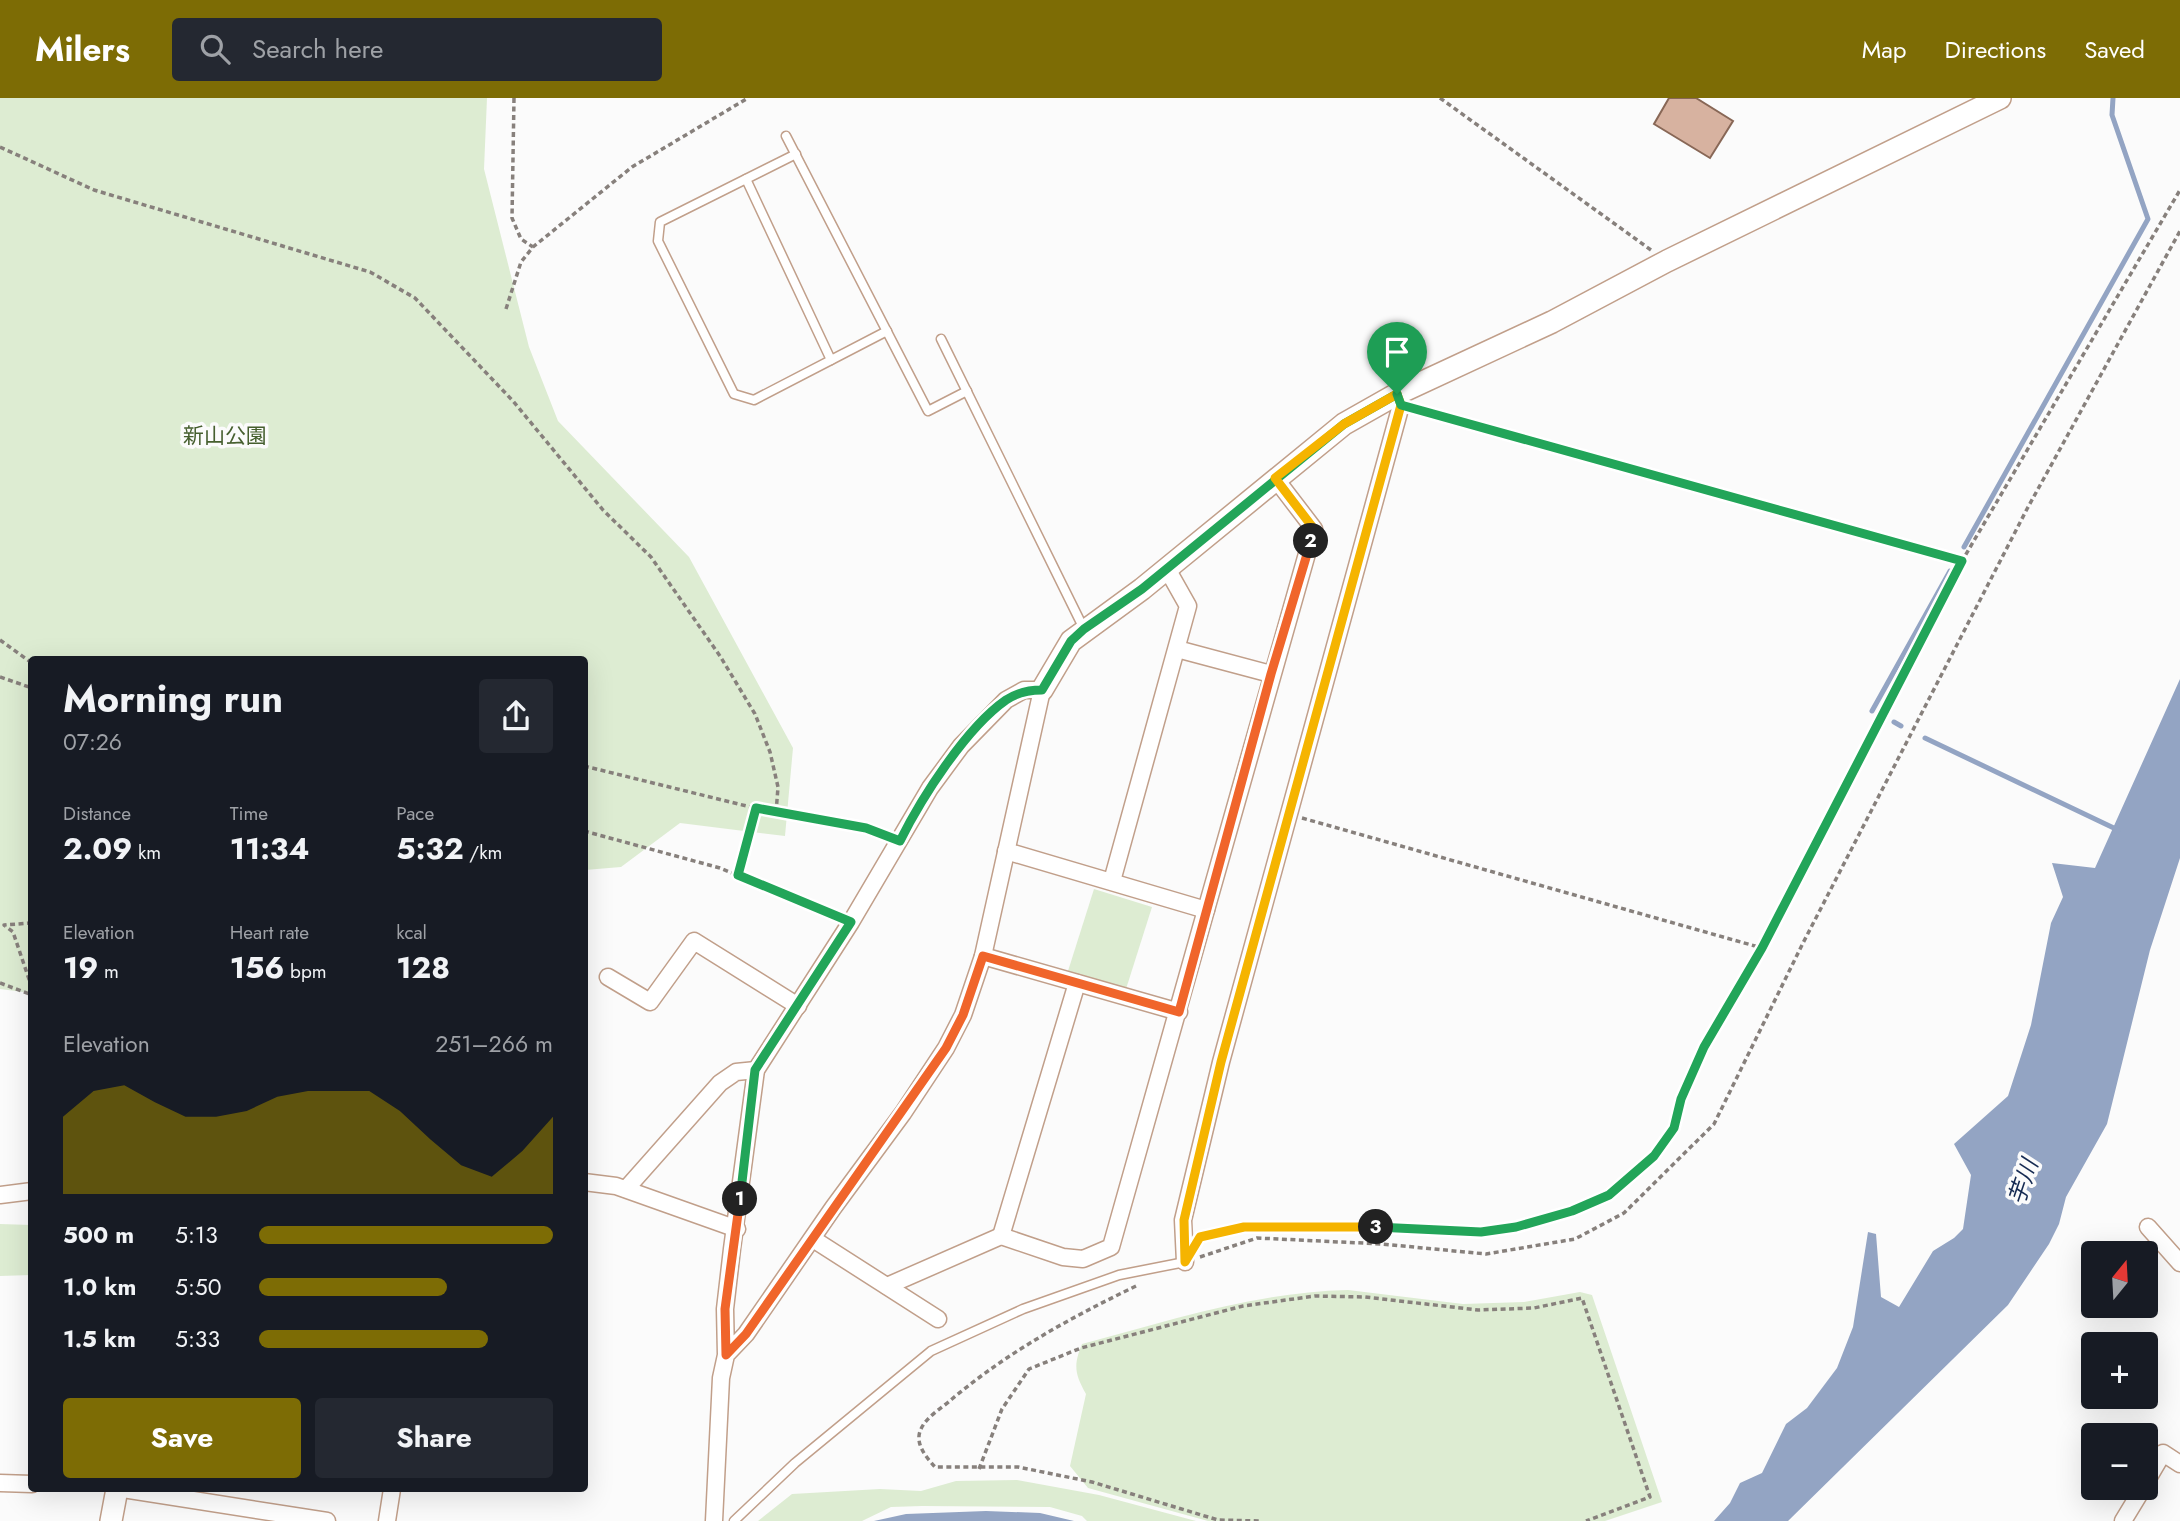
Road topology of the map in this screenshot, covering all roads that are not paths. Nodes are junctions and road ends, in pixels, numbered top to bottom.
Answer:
1 (1986, 101) edge
2 (786, 136) dead end
3 (796, 154) junction
4 (746, 179) junction
5 (887, 331) junction
6 (941, 339) dead end
7 (831, 360) junction
8 (967, 391) junction
9 (1399, 400) junction
10 (1275, 478) junction
11 (1166, 567) junction
12 (1084, 629) junction
13 (1177, 649) junction
14 (1271, 674) junction
15 (1042, 690) junction
16 (1006, 851) junction
17 (1112, 881) junction
18 (1206, 911) junction
19 (983, 956) junction
20 (608, 977) dead end
21 (1077, 983) junction
22 (798, 1006) junction
23 (1179, 1012) junction
24 (755, 1070) junction
25 (588, 1183) edge
26 (626, 1189) junction
27 (28, 1192) edge
28 (0, 1195) edge
29 (2148, 1227) dead end
30 (737, 1229) junction
31 (1001, 1236) junction
32 (813, 1239) junction
33 (1185, 1262) joint
34 (2180, 1263) edge
35 (887, 1286) junction
36 (938, 1319) dead end
37 (726, 1355) junction
38 (2158, 1461) edge
39 (2180, 1464) edge
40 (0, 1483) edge
41 (28, 1484) edge
42 (116, 1492) edge
43 (141, 1492) edge
44 (392, 1492) edge
45 (2136, 1500) edge
46 (111, 1521) edge
47 (327, 1521) edge
48 (387, 1521) edge
49 (713, 1521) edge
50 (734, 1521) edge
51 (2123, 1521) edge

1 - 9 street
2 - 3 lane
3 - 4 lane
3 - 5 lane
4 - 7 lane
4 - 7 lane
5 - 7 lane
5 - 8 lane
6 - 8 lane
8 - 12 lane
9 - 10 street
9 - 33 street
10 - 11 street
10 - 14 street
11 - 12 street
11 - 13 street
12 - 15 street
13 - 14 street
13 - 17 street
14 - 18 street
15 - 16 street
15 - 22 street
16 - 17 street
16 - 19 street
17 - 18 street
18 - 23 street
19 - 21 street
19 - 32 street
20 - 22 street
21 - 23 street
21 - 31 street
22 - 24 street
23 - 31 street
24 - 26 street
24 - 30 street
25 - 26 street
26 - 30 street
27 - 28 street
29 - 34 street
30 - 37 street
31 - 35 street
32 - 35 street
32 - 37 street
33 - 50 lane
35 - 36 street
37 - 49 street
38 - 39 street
40 - 41 street
42 - 46 street
43 - 47 street
44 - 48 street
45 - 51 street

